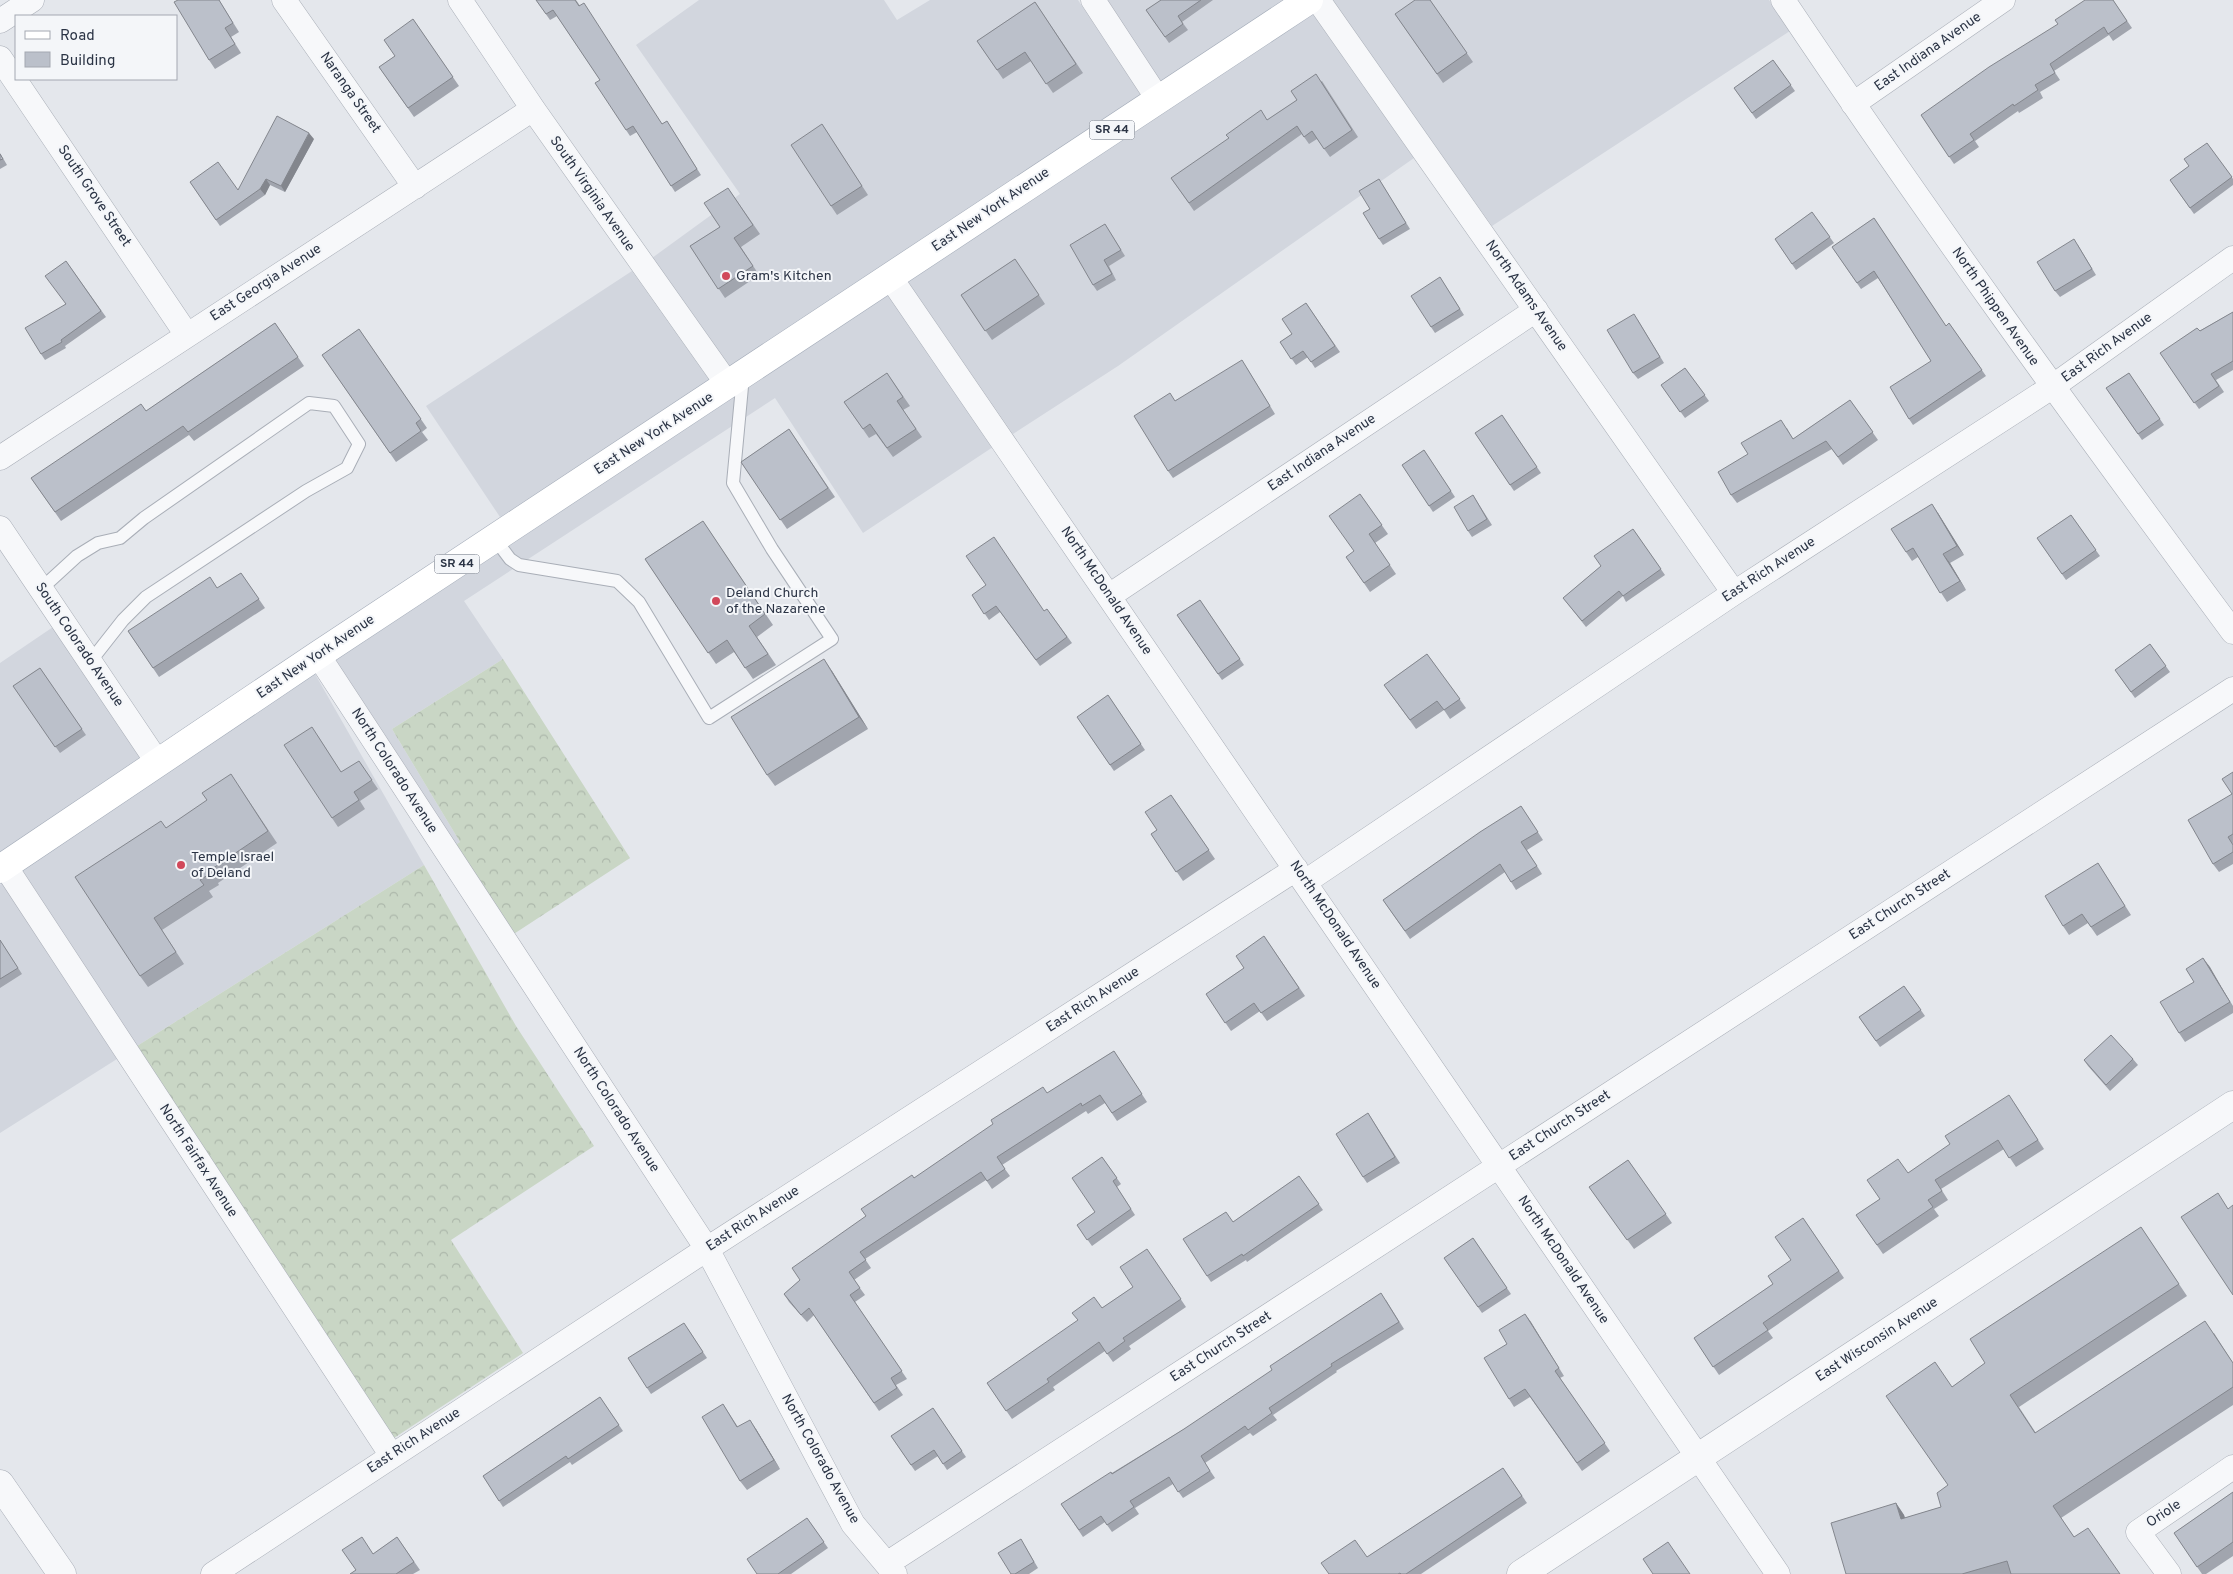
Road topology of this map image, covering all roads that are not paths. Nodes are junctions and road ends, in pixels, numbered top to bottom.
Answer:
1 (32, 0) edge
2 (284, 0) edge
3 (460, 0) edge
4 (1093, 0) edge
5 (1309, 0) edge
6 (1318, 0) edge
7 (1783, 0) edge
8 (2002, 0) edge
9 (0, 21) edge
10 (0, 58) edge
11 (1158, 99) junction
12 (1853, 104) junction
13 (533, 109) junction
14 (415, 186) junction
15 (2233, 258) edge
16 (890, 277) junction
17 (1536, 310) junction
18 (188, 335) junction
19 (735, 381) junction
20 (2052, 387) junction
21 (0, 458) edge
22 (0, 528) edge
23 (496, 539) junction
24 (41, 589) junction
25 (1734, 593) junction
26 (1109, 596) junction
27 (2233, 632) edge
28 (318, 655) junction
29 (90, 662) junction
30 (2233, 689) edge
31 (158, 763) junction
32 (2, 867) edge
33 (1300, 875) junction
34 (2233, 1105) edge
35 (1499, 1166) junction
36 (707, 1249) junction
37 (392, 1456) junction
38 (1698, 1457) junction
39 (2233, 1467) edge
40 (0, 1484) edge
41 (892, 1569) edge
42 (62, 1574) edge
43 (213, 1574) edge
44 (1521, 1574) edge
45 (1778, 1574) edge
46 (2168, 1574) edge

1 - 9 street
2 - 14 street, Naranga Street
3 - 13 street, South Virginia Avenue
4 - 11 street
5 - 11 main road, East New York Avenue / SR 44
6 - 17 street, North Adams Avenue
7 - 12 street, North Phippen Avenue
8 - 12 street, East Indiana Avenue
10 - 18 street, South Grove Street
11 - 16 main road, East New York Avenue / SR 44
12 - 20 street, North Phippen Avenue
13 - 14 street, East Georgia Avenue
13 - 19 street, South Virginia Avenue
14 - 18 street, East Georgia Avenue
15 - 20 street, East Rich Avenue
16 - 19 main road, East New York Avenue / SR 44
16 - 26 street, North McDonald Avenue
17 - 25 street, North Adams Avenue
17 - 26 street, East Indiana Avenue
18 - 21 street, East Georgia Avenue
19 - 23 main road, East New York Avenue / SR 44
19 - 23 lane
20 - 25 street, East Rich Avenue
20 - 27 street, North Phippen Avenue
22 - 24 street, South Colorado Avenue
23 - 28 main road, East New York Avenue / SR 44
24 - 29 street, South Colorado Avenue
24 - 29 lane
25 - 33 street, East Rich Avenue
26 - 33 street, North McDonald Avenue
28 - 31 main road, East New York Avenue / SR 44
28 - 36 street, North Colorado Avenue
29 - 31 street, South Colorado Avenue
30 - 35 street, East Church Street
31 - 32 main road, East New York Avenue / SR 44
32 - 37 street, North Fairfax Avenue
33 - 35 street, North McDonald Avenue
33 - 36 street, East Rich Avenue
34 - 38 street, East Wisconsin Avenue
35 - 38 street, North McDonald Avenue
35 - 41 street, East Church Street
36 - 37 street, East Rich Avenue
36 - 41 street, North Colorado Avenue
37 - 43 street, East Rich Avenue
38 - 44 street, East Wisconsin Avenue
38 - 45 street, North McDonald Avenue
39 - 46 street, Oriole
40 - 42 street

